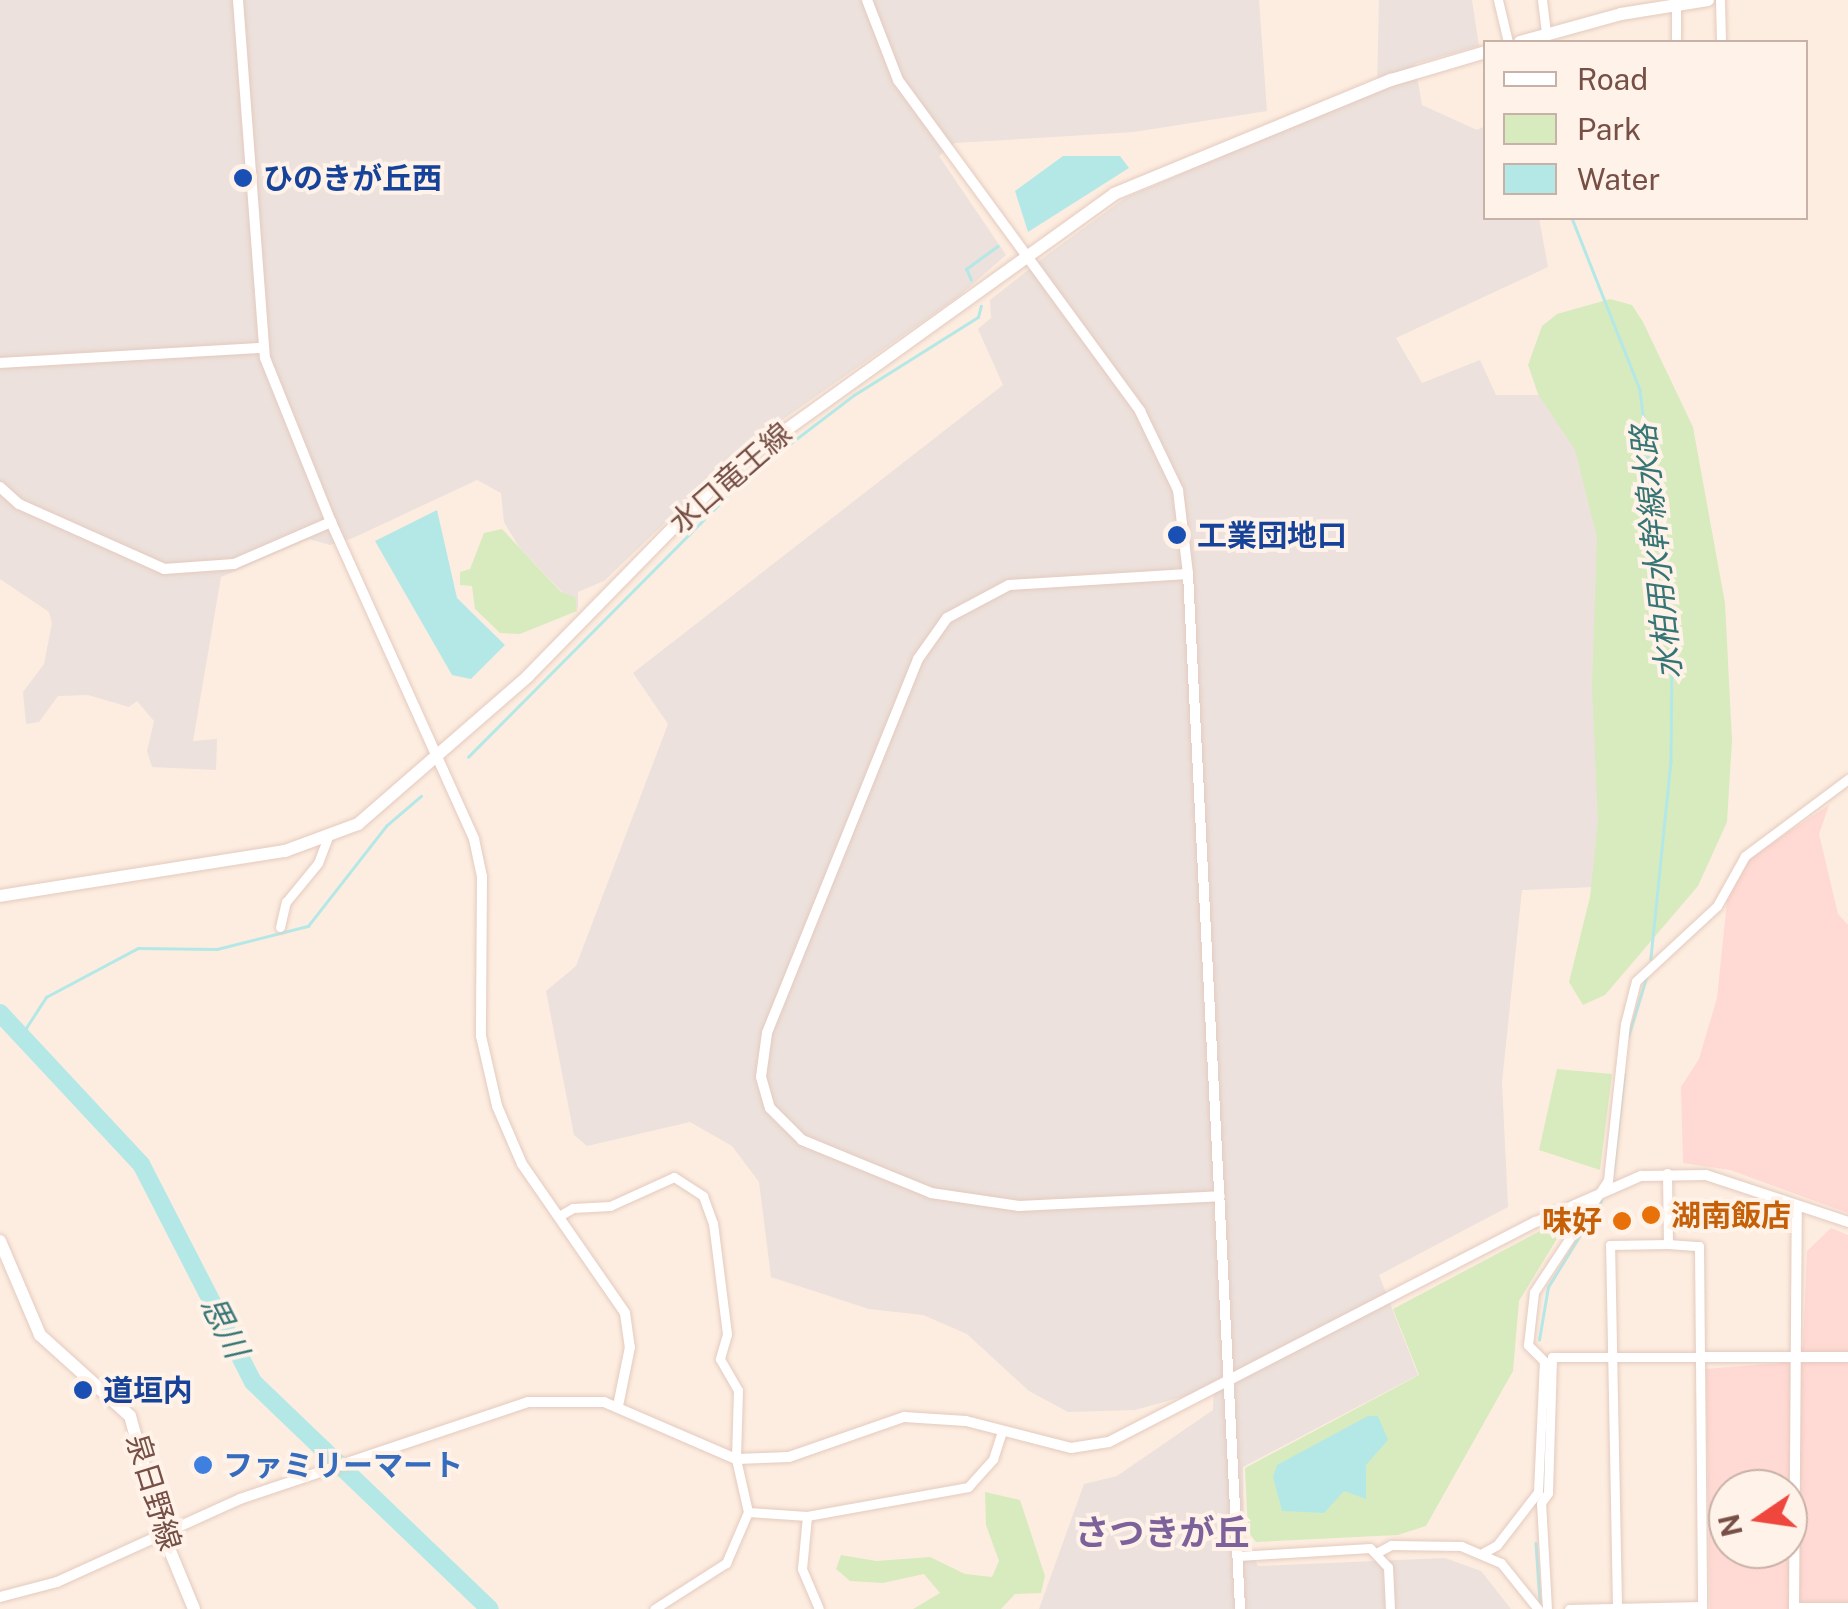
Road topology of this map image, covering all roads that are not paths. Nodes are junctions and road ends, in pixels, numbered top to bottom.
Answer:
1 (238, 0) edge
2 (866, 0) edge
3 (1498, 0) edge
4 (1542, 0) edge
5 (1708, 0) edge
6 (1720, 0) edge
7 (1676, 3) junction
8 (1546, 35) junction
9 (1508, 40) edge
10 (1527, 40) edge
11 (1676, 40) edge
12 (1721, 40) edge
13 (1483, 53) edge
14 (1027, 258) junction
15 (263, 348) junction
16 (0, 363) edge
17 (0, 487) edge
18 (330, 522) junction
19 (1188, 574) junction
20 (438, 756) junction
21 (1848, 779) edge
22 (327, 839) junction
23 (0, 896) edge
24 (280, 927) dead end
25 (1667, 1174) junction
26 (1601, 1190) junction
27 (1220, 1196) junction
28 (1798, 1206) junction
29 (558, 1216) junction
30 (1848, 1222) edge
31 (0, 1241) edge
32 (1668, 1244) junction
33 (1848, 1356) edge
34 (1702, 1357) junction
35 (1792, 1357) junction
36 (1611, 1358) junction
37 (1230, 1386) junction
38 (618, 1406) junction
39 (1002, 1431) junction
40 (736, 1459) junction
41 (1543, 1485) junction
42 (748, 1512) junction
43 (807, 1516) junction
44 (163, 1534) junction
45 (1378, 1552) junction
46 (1481, 1554) junction
47 (1238, 1556) junction
48 (0, 1596) edge
49 (1617, 1606) junction
50 (661, 1608) edge
51 (1702, 1608) edge
52 (1848, 1608) edge
53 (194, 1609) edge
54 (818, 1609) edge
55 (1240, 1609) edge
56 (1390, 1609) edge
57 (1538, 1609) edge
58 (1547, 1609) edge
59 (1569, 1609) edge
60 (1794, 1609) edge

1 - 15 street
2 - 14 street
3 - 9 street
4 - 8 street
5 - 7 main road
6 - 12 street
7 - 8 main road
7 - 11 street
8 - 10 main road
13 - 14 main road, 水口竜王線
14 - 19 street
14 - 20 main road, 水口竜王線
15 - 16 street
15 - 18 street
17 - 18 street
18 - 20 street
19 - 27 street
19 - 27 street
20 - 22 main road, 水口竜王線
20 - 29 street
21 - 26 street
22 - 23 main road, 水口竜王線
22 - 24 street
25 - 26 street
25 - 28 street
25 - 32 street
26 - 37 street
26 - 41 street
27 - 37 street
28 - 30 street
28 - 35 street
29 - 38 street
29 - 40 street
31 - 44 main road, 泉日野線
32 - 34 street
32 - 36 street
33 - 35 street
34 - 35 street
34 - 36 street
34 - 51 street
35 - 60 street
36 - 41 street
36 - 49 street
37 - 39 street
37 - 47 street
38 - 40 street
38 - 44 street
39 - 40 street
39 - 43 street
40 - 42 street
41 - 46 street
41 - 58 street
42 - 43 street
42 - 50 street
43 - 54 street
44 - 48 street
44 - 53 main road, 泉日野線
45 - 46 street
45 - 47 street
45 - 56 street
46 - 57 street
47 - 55 street
49 - 51 street
49 - 59 street
52 - 60 street

